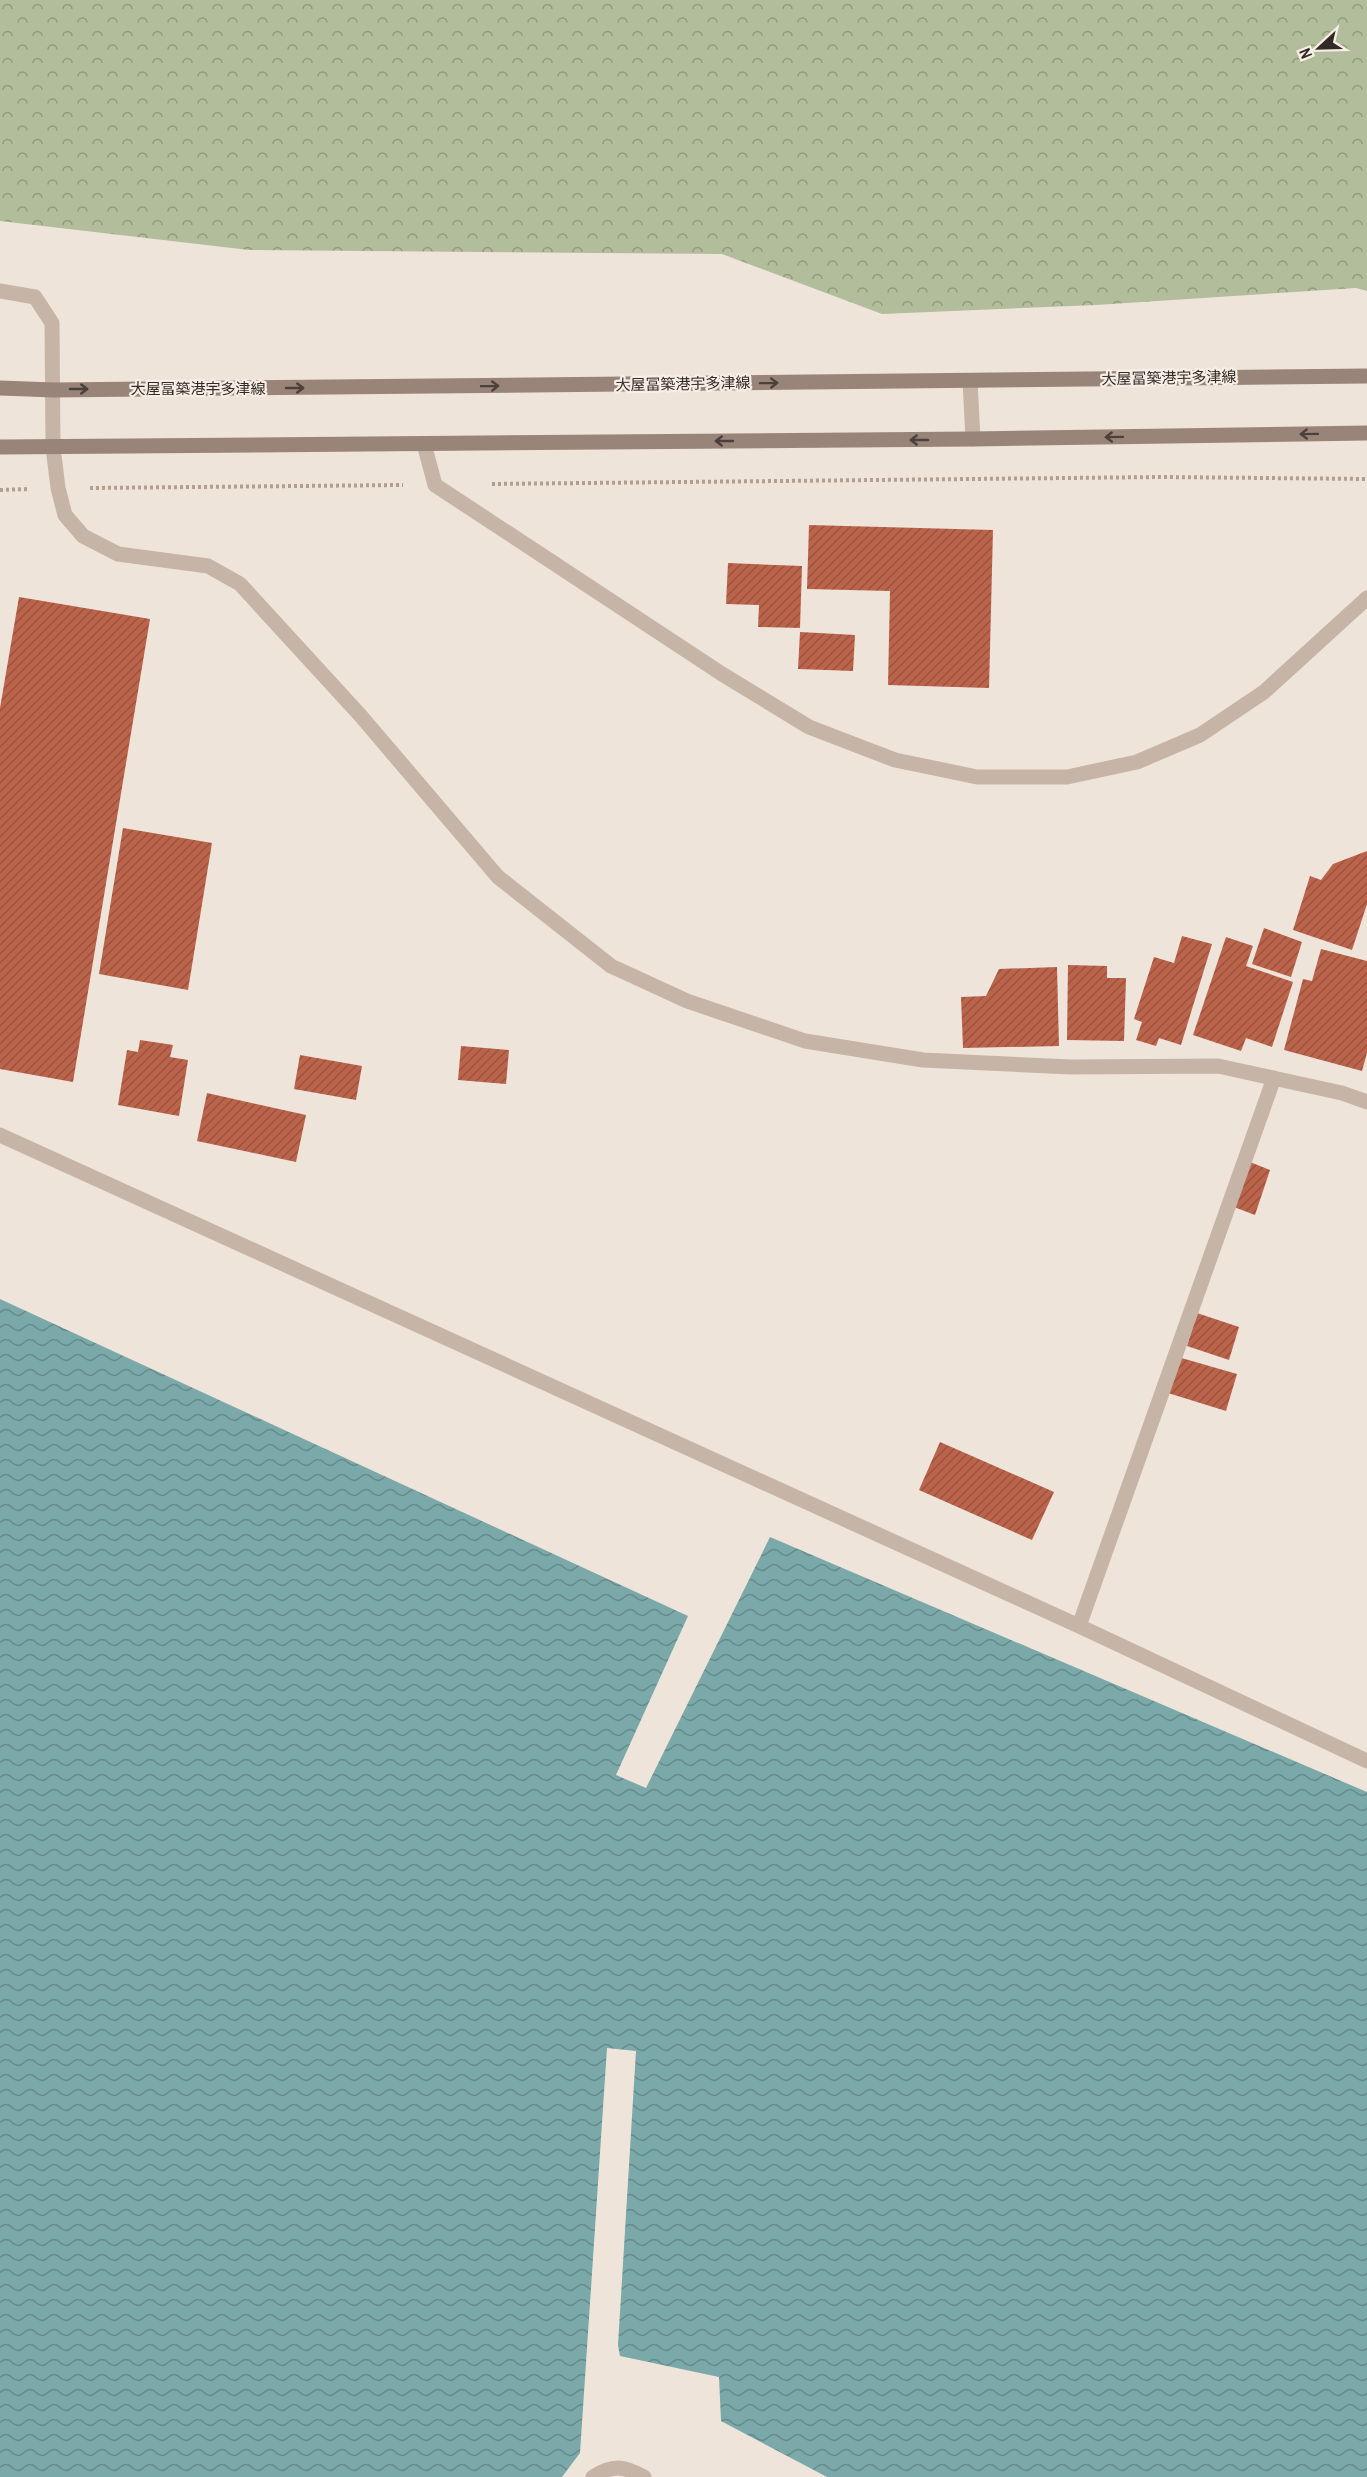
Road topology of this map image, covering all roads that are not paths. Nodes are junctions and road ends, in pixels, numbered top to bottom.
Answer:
1 (0, 291) edge
2 (1367, 376) edge
3 (970, 381) junction
4 (0, 388) edge
5 (54, 390) junction
6 (1367, 433) edge
7 (973, 440) junction
8 (424, 444) junction
9 (0, 447) edge
10 (53, 447) junction
11 (1367, 598) edge
12 (1274, 1078) junction
13 (1367, 1102) edge
14 (0, 1135) edge
15 (1079, 1626) junction
16 (1367, 1761) edge
17 (593, 2477) edge
18 (644, 2477) edge

1 - 5 street
2 - 3 main road, 大屋冨築港宇多津線
5 -> 3 main road, 大屋冨築港宇多津線
3 - 7 street
4 - 5 main road, 大屋冨築港宇多津線
5 - 10 street
6 -> 7 main road
7 -> 8 main road
8 - 10 main road
8 - 11 street
9 - 10 main road
10 - 12 street
12 - 13 street
12 - 15 street
14 - 15 street
15 - 16 street
17 - 18 street

